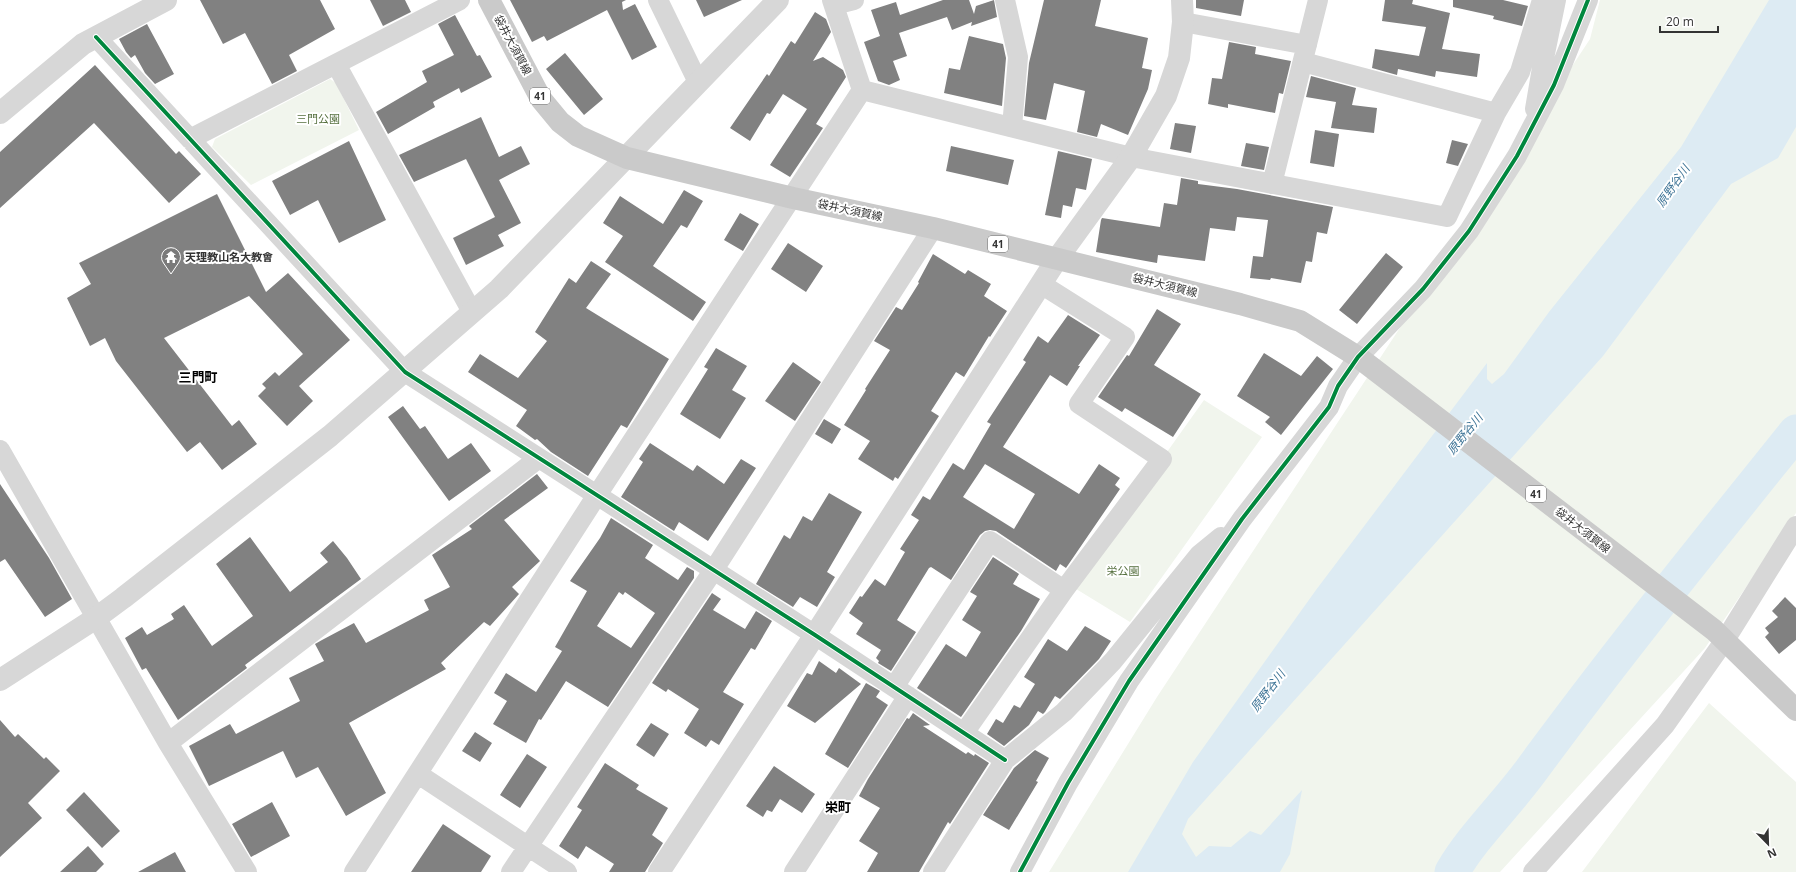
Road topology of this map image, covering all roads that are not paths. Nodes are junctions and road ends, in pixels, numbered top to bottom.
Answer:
1 (166, 0) edge
2 (460, 0) edge
3 (489, 0) edge
4 (658, 0) edge
5 (778, 0) edge
6 (854, 0) edge
7 (1005, 0) edge
8 (1182, 0) edge
9 (1318, 0) edge
10 (1542, 0) edge
11 (1556, 0) edge
12 (1588, 0) edge
13 (833, 3) edge
14 (1183, 22) junction
15 (96, 37) junction
16 (1305, 54) junction
17 (336, 64) junction
18 (698, 82) junction
19 (862, 90) junction
20 (0, 112) edge
21 (1496, 113) junction
22 (1533, 125) junction
23 (1012, 127) junction
24 (190, 139) junction
25 (1131, 156) junction
26 (627, 158) junction
27 (1272, 184) junction
28 (793, 198) junction
29 (933, 228) junction
30 (1057, 259) junction
31 (1041, 284) junction
32 (472, 312) junction
33 (1358, 357) junction
34 (405, 372) junction
35 (0, 450) edge
36 (539, 458) junction
37 (597, 495) junction
38 (1242, 519) junction
39 (1796, 526) edge
40 (713, 571) junction
41 (1064, 590) junction
42 (96, 618) junction
43 (815, 635) junction
44 (1719, 635) junction
45 (0, 680) edge
46 (901, 692) junction
47 (1796, 710) edge
48 (964, 733) junction
49 (168, 743) junction
50 (1005, 760) junction
51 (418, 774) junction
52 (528, 846) junction
53 (247, 872) edge
54 (354, 872) edge
55 (511, 872) edge
56 (567, 872) edge
57 (659, 872) edge
58 (794, 872) edge
59 (933, 872) edge
60 (1020, 872) edge
61 (1533, 872) edge

1 - 15 street
2 - 17 street
3 - 26 main road, 袋井大須賀線 / 41
4 - 18 street
5 - 18 street
6 - 13 street
7 - 23 street
8 - 14 street
9 - 16 street
10 - 21 street
11 - 22 street
12 - 22 street
13 - 19 street
14 - 16 street
14 - 25 street
15 - 20 street
15 - 24 street
16 - 21 street
16 - 27 street
17 - 24 street
17 - 32 street
18 - 26 street
19 - 23 street
19 - 28 street
21 - 27 street
22 - 33 street
23 - 25 street
24 - 34 street
25 - 27 street
25 - 30 street
26 - 28 main road, 袋井大須賀線 / 41
26 - 32 street
28 - 29 main road, 袋井大須賀線 / 41
28 - 37 street
29 - 30 main road, 袋井大須賀線 / 41
29 - 40 street
30 - 31 street
30 - 33 main road, 袋井大須賀線 / 41
31 - 41 street
31 - 43 street
32 - 34 street
33 - 38 street
33 - 44 main road, 袋井大須賀線 / 41
34 - 36 street
34 - 42 street
35 - 42 street
36 - 37 street
36 - 49 street
37 - 40 street
37 - 51 street
38 - 50 street
38 - 60 street
39 - 44 street
40 - 43 street
40 - 52 street
41 - 46 street
41 - 48 street
42 - 45 street
42 - 49 street
43 - 46 street
43 - 57 street
44 - 47 main road, 袋井大須賀線 / 41
44 - 61 street
46 - 48 street
46 - 58 street
48 - 50 street
49 - 53 street
50 - 59 street
51 - 52 street
51 - 54 street
52 - 55 street
52 - 56 street

